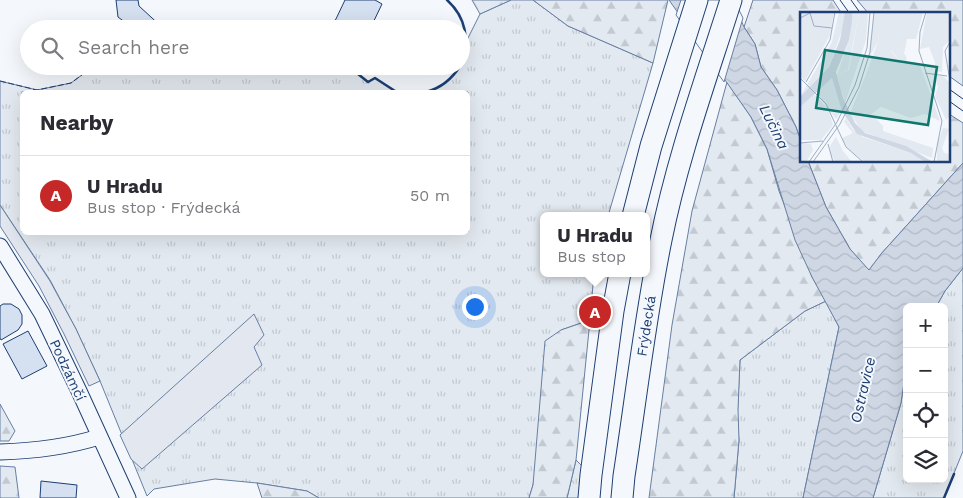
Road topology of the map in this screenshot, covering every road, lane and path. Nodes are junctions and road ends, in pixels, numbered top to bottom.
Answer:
1 (697, 0) edge
2 (731, 0) edge
3 (633, 212) edge
4 (0, 246) edge
5 (619, 277) edge
6 (99, 437) junction
7 (0, 452) edge
8 (128, 498) edge
9 (589, 498) edge
10 (622, 498) edge

1 - 3 main road
2 - 10 main road, Frýdecká
4 - 6 street, Podzámčí
5 - 9 main road
6 - 7 street
6 - 8 street, Podzámčí

